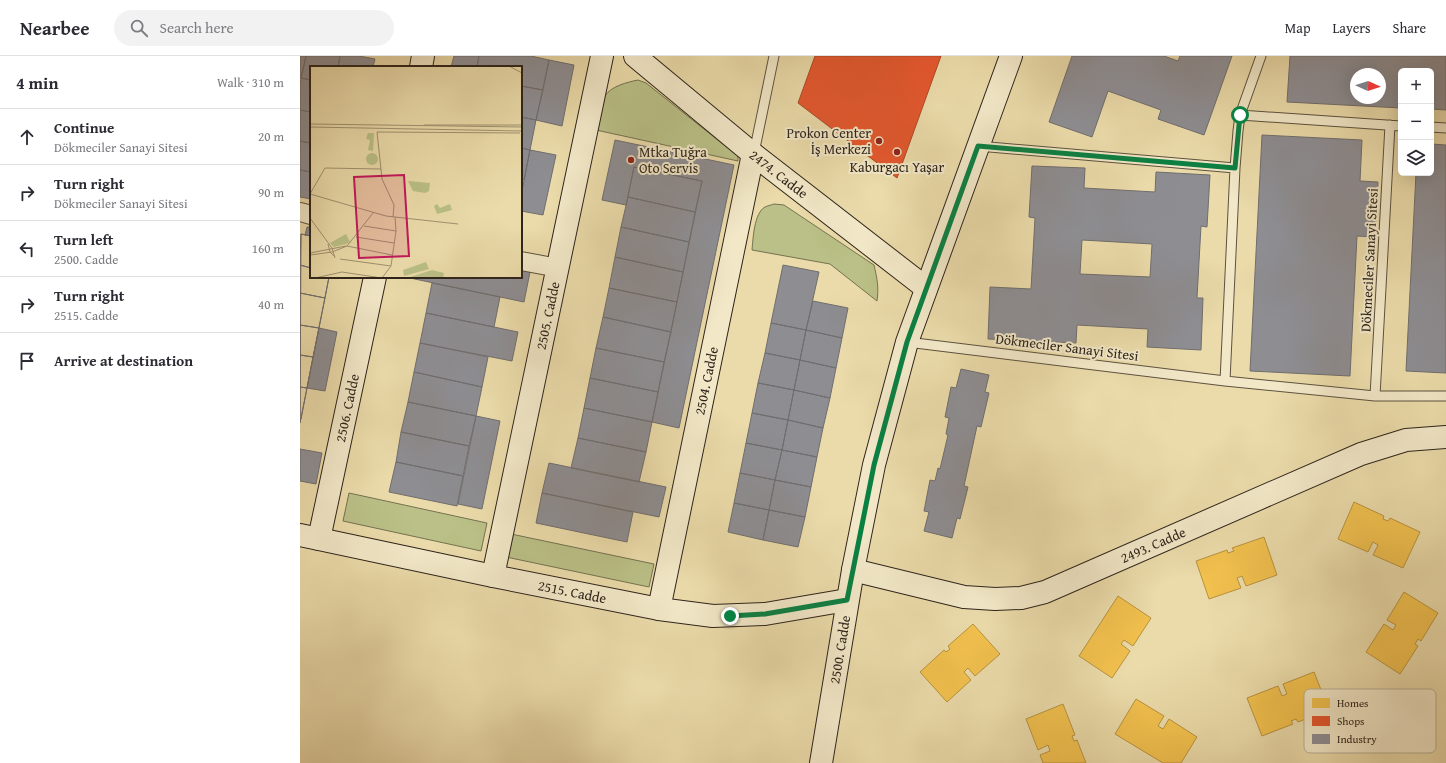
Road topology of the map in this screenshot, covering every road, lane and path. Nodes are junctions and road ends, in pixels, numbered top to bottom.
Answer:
1 (423, 56) edge
2 (602, 56) edge
3 (635, 56) edge
4 (774, 56) edge
5 (1010, 56) edge
6 (1261, 56) edge
7 (421, 66) edge
8 (1240, 115) junction
9 (1390, 125) junction
10 (1398, 126) edge
11 (1434, 127) edge
12 (1446, 128) edge
13 (978, 146) junction
14 (754, 154) junction
15 (1235, 168) junction
16 (300, 212) edge
17 (310, 215) edge
18 (522, 260) edge
19 (558, 268) junction
20 (375, 278) edge
21 (926, 288) junction
22 (907, 342) junction
23 (1225, 381) junction
24 (1375, 396) junction
25 (1446, 396) edge
26 (1446, 436) edge
27 (309, 537) edge
28 (853, 570) junction
29 (493, 576) junction
30 (847, 600) junction
31 (659, 609) junction
32 (821, 763) edge

1 - 7 street
2 - 19 street, 2505. Cadde
3 - 14 street, 2474. Cadde
4 - 14 lane
5 - 13 street, 2500. Cadde
6 - 8 lane
8 - 9 lane
8 - 15 lane
9 - 10 lane
9 - 24 lane, Dökmeciler Sanayi Sitesi
11 - 12 lane
13 - 15 lane
13 - 21 street, 2500. Cadde
14 - 21 street, 2474. Cadde
14 - 31 street, 2504. Cadde
15 - 23 lane
16 - 17 street
18 - 19 street
19 - 29 street, 2505. Cadde
20 - 27 street, 2506. Cadde
21 - 22 street, 2500. Cadde
22 - 23 lane, Dökmeciler Sanayi Sitesi
22 - 28 street, 2500. Cadde
23 - 24 lane, Dökmeciler Sanayi Sitesi
24 - 25 lane, Dökmeciler Sanayi Sitesi
26 - 28 street, 2493. Cadde
27 - 29 street, 2515. Cadde
28 - 30 street, 2500. Cadde
29 - 31 street, 2515. Cadde
30 - 31 street, 2515. Cadde
30 - 32 street, 2500. Cadde

